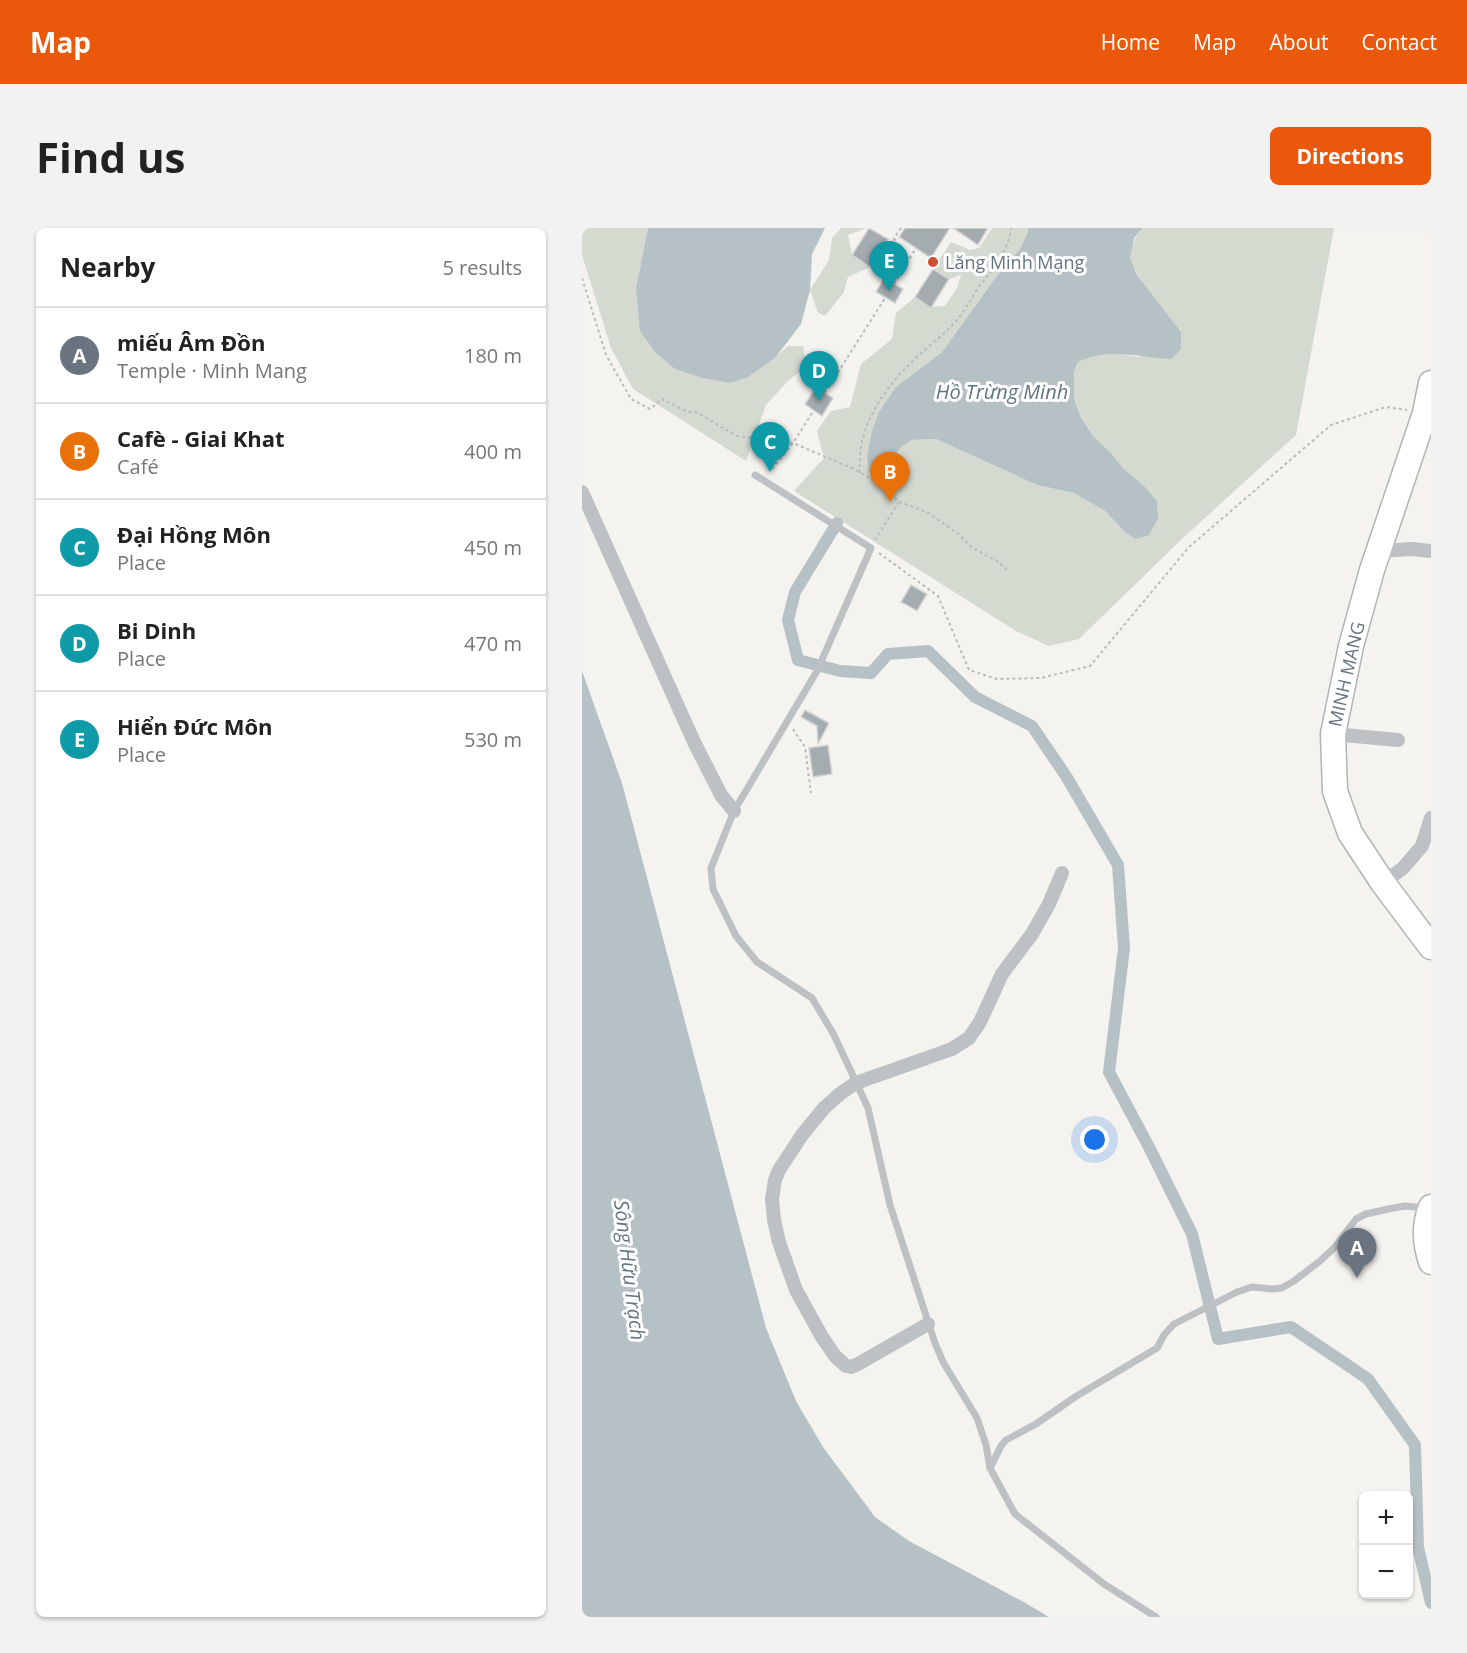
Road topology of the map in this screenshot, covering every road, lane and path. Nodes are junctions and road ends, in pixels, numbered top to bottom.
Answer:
1 (901, 228) edge
2 (1011, 228) edge
3 (916, 248) dead end
4 (906, 265) junction
5 (582, 278) edge
6 (894, 284) dead end
7 (885, 298) dead end
8 (1431, 385) edge
9 (825, 393) dead end
10 (814, 410) dead end
11 (1425, 413) junction
12 (793, 443) junction
13 (772, 469) dead end
14 (860, 473) junction
15 (755, 475) dead end
16 (582, 492) edge
17 (899, 502) junction
18 (871, 548) junction
19 (1380, 551) junction
20 (1431, 551) edge
21 (1008, 571) dead end
22 (789, 721) junction
23 (1333, 734) junction
24 (1398, 740) dead end
25 (811, 793) dead end
26 (734, 810) junction
27 (1431, 818) edge
28 (1062, 873) dead end
29 (1383, 883) junction
30 (1431, 947) edge
31 (856, 1083) junction
32 (1431, 1208) edge
33 (1431, 1262) edge
34 (928, 1324) junction
35 (990, 1468) junction
36 (1156, 1617) edge

1 - 4 path
2 - 14 path
3 - 4 path
4 - 6 path
5 - 12 path
7 - 9 path
8 - 11 highway, MINH MANG
10 - 12 path
11 - 18 path
11 - 19 highway, MINH MANG
12 - 13 path
12 - 14 path
14 - 17 path
15 - 18 lane
16 - 26 street
17 - 18 path
17 - 21 path
18 - 22 lane
19 - 20 street
19 - 23 highway, MINH MANG
22 - 25 path
22 - 26 lane
23 - 24 street
23 - 29 highway, MINH MANG
26 - 31 lane
27 - 29 street
28 - 31 street
29 - 30 highway, MINH MANG
31 - 34 lane
31 - 34 street
32 - 33 highway
32 - 35 lane
34 - 35 lane
35 - 36 lane

